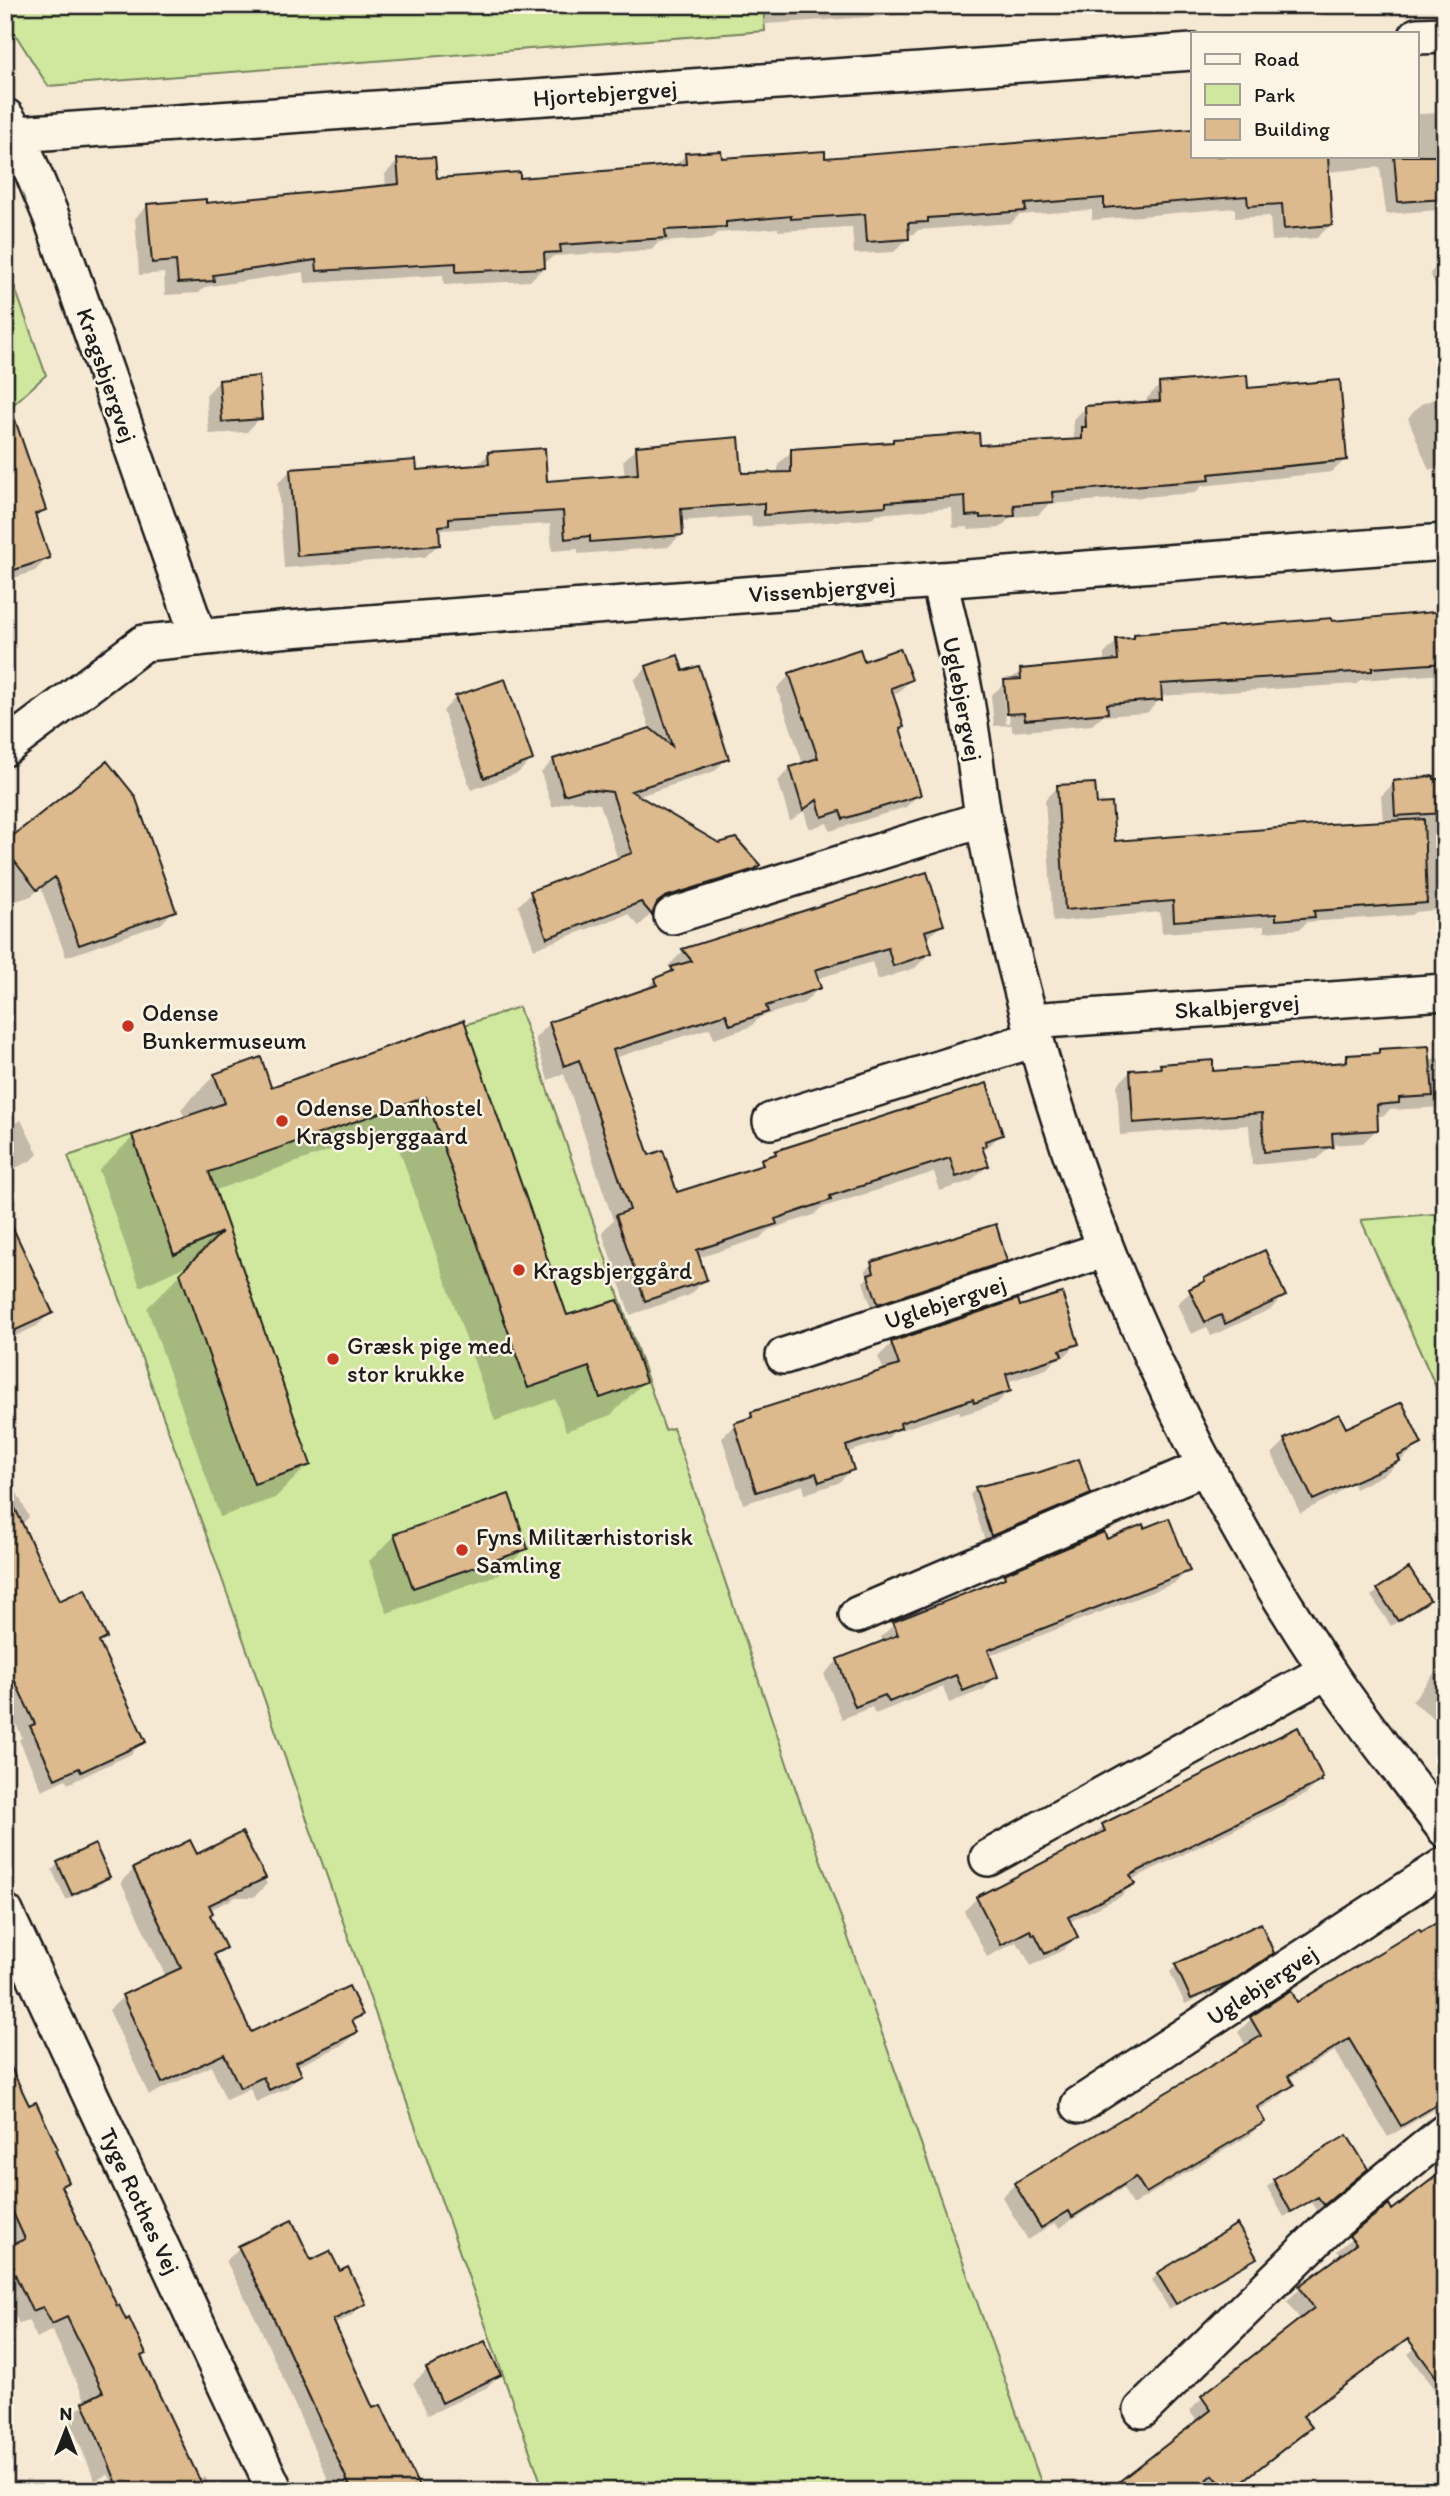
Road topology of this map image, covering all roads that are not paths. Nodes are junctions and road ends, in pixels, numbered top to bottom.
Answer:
1 (1445, 34) edge
2 (1418, 37) edge
3 (1191, 52) edge
4 (11, 125) edge
5 (1445, 542) edge
6 (939, 580) junction
7 (199, 638) junction
8 (5, 748) edge
9 (984, 819) junction
10 (672, 916) dead end
11 (1445, 992) edge
12 (1033, 1030) junction
13 (771, 1121) dead end
14 (1106, 1249) junction
15 (783, 1356) dead end
16 (1207, 1466) junction
17 (857, 1615) dead end
18 (1327, 1671) junction
19 (1445, 1829) edge
20 (988, 1858) dead end
21 (1445, 1865) edge
22 (5, 1912) edge
23 (1079, 2105) dead end
24 (1445, 2132) edge
25 (1142, 2410) dead end
26 (275, 2491) edge

1 - 2 street
3 - 4 street, Hjortebjergvej
4 - 7 street, Kragsbjergvej
5 - 6 street, Vissenbjergvej
6 - 7 street, Vissenbjergvej
6 - 9 street, Uglebjergvej
7 - 8 street, Vissenbjergvej
9 - 10 street
9 - 12 street, Uglebjergvej
11 - 12 street, Skalbjergvej
12 - 13 street
12 - 14 street, Uglebjergvej
14 - 15 street, Uglebjergvej
14 - 16 street, Uglebjergvej
16 - 17 street
16 - 18 street, Uglebjergvej
18 - 19 street, Uglebjergvej
18 - 20 street
21 - 23 street, Uglebjergvej
22 - 26 street, Tyge Rothes Vej
24 - 25 street

